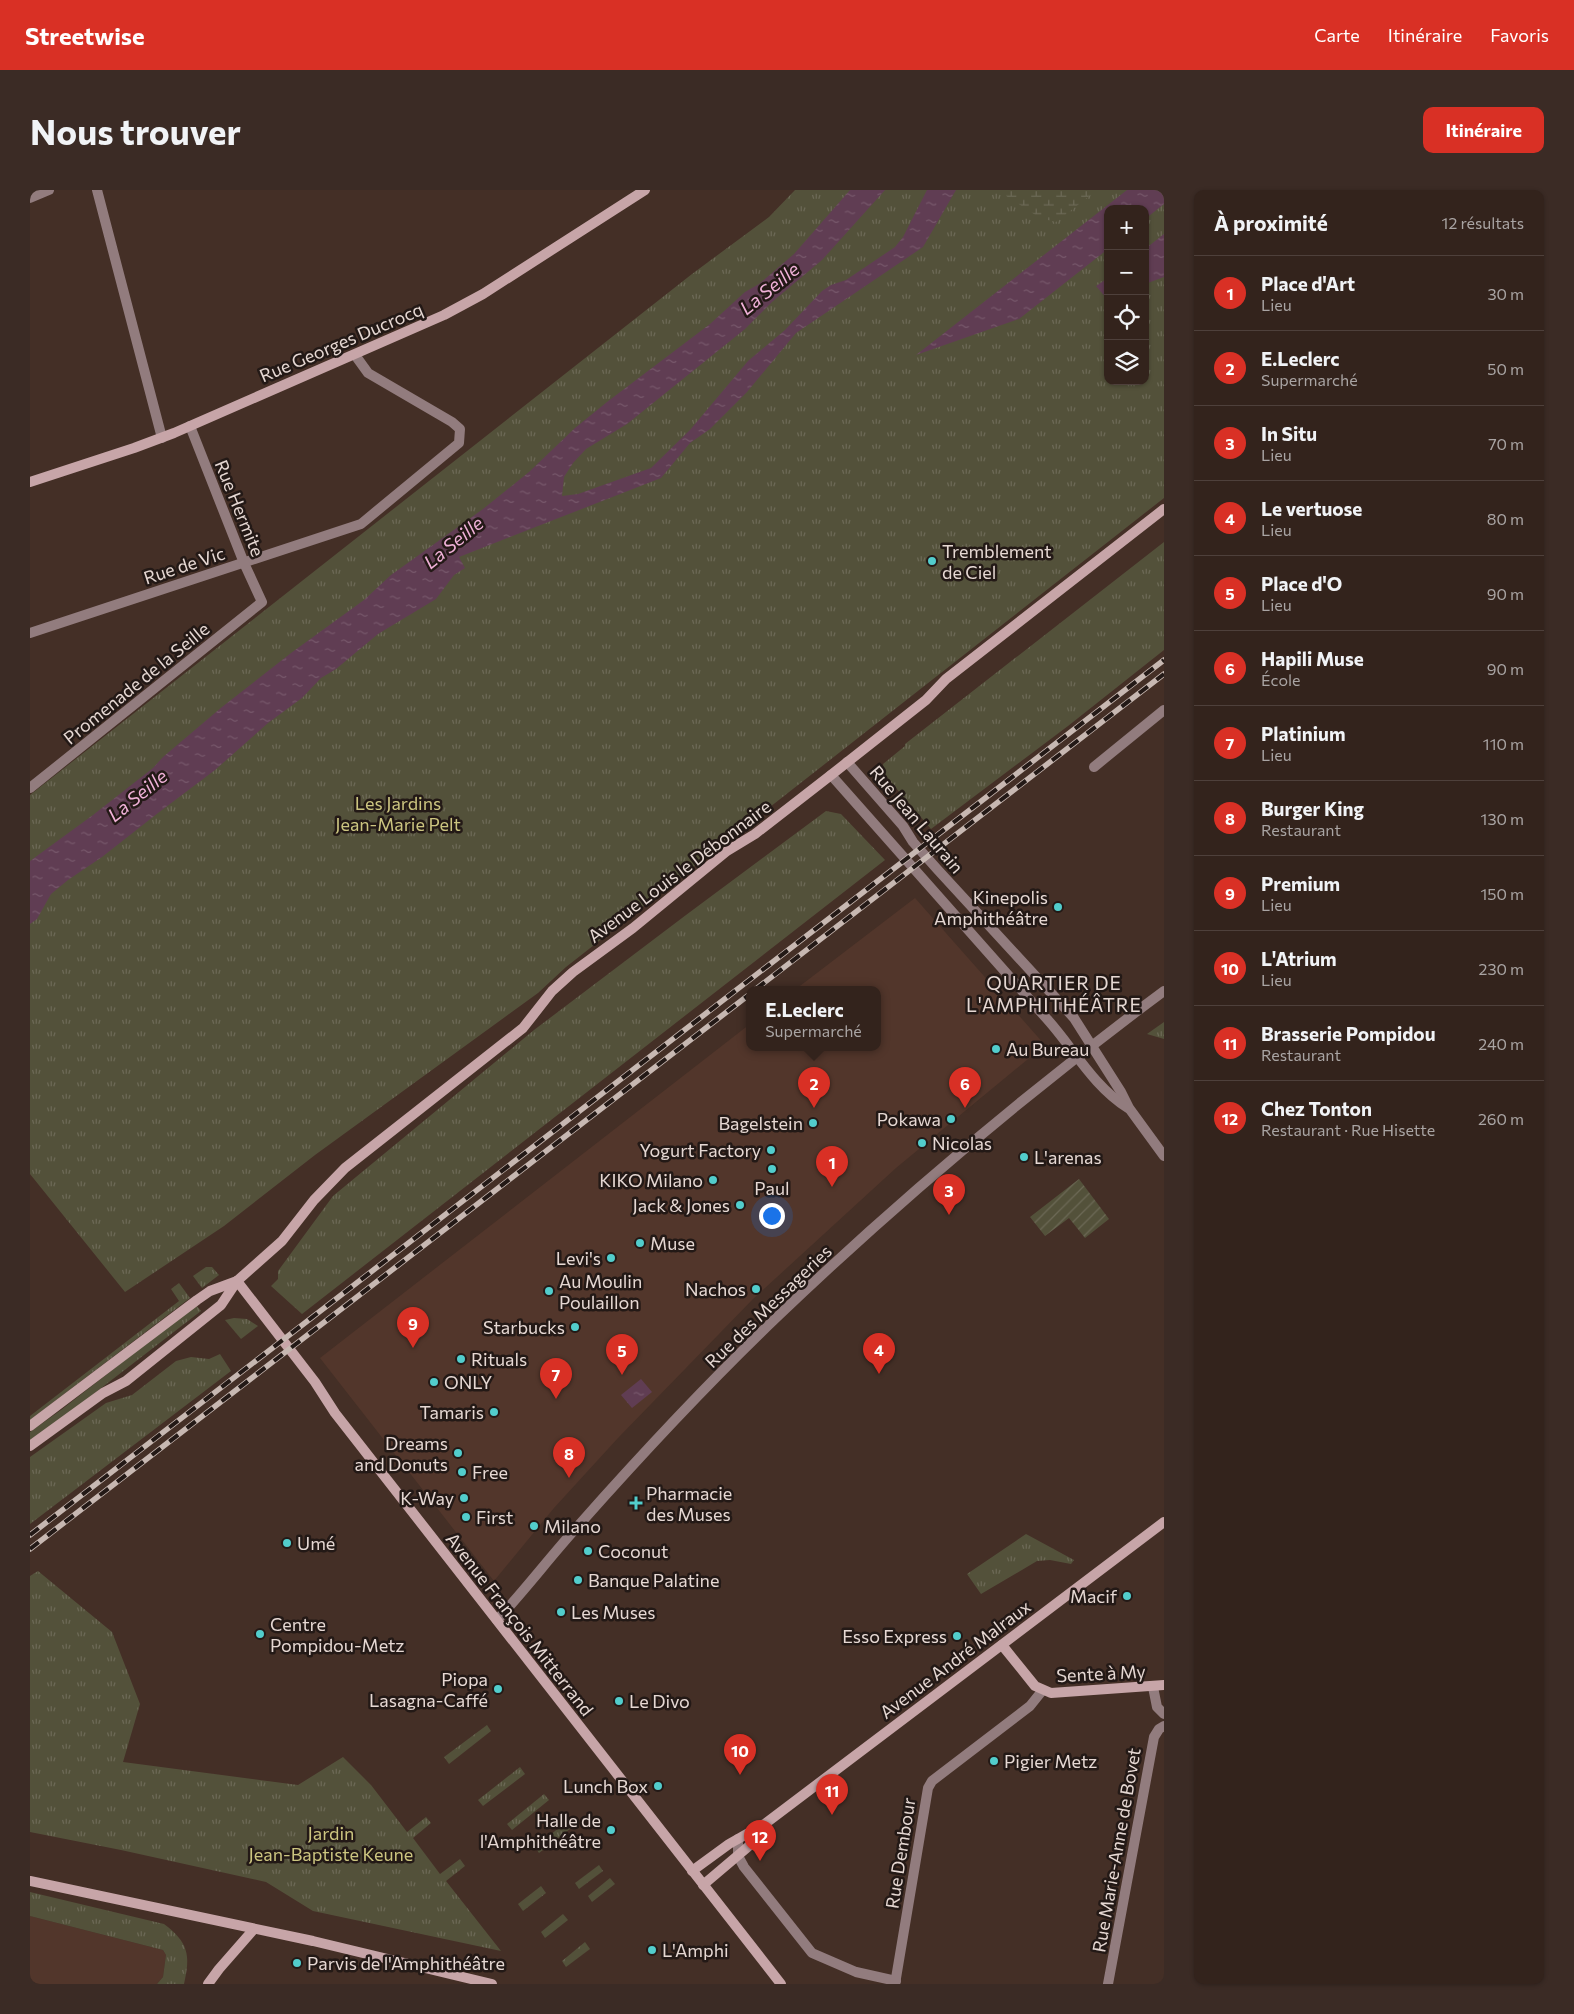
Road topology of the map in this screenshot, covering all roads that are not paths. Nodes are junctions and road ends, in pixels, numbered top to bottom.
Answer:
1 (49, 190) edge
2 (97, 190) edge
3 (645, 190) edge
4 (30, 198) edge
5 (355, 355) junction
6 (190, 426) junction
7 (162, 438) junction
8 (30, 482) edge
9 (1164, 509) edge
10 (244, 562) junction
11 (262, 602) joint
12 (30, 633) edge
13 (1164, 710) edge
14 (847, 762) junction
15 (1094, 767) dead end
16 (830, 776) junction
17 (30, 788) edge
18 (1164, 991) edge
19 (1091, 1044) junction
20 (1077, 1056) junction
21 (1129, 1108) junction
22 (1164, 1156) edge
23 (237, 1281) junction
24 (30, 1426) edge
25 (30, 1446) edge
26 (1164, 1522) edge
27 (497, 1620) junction
28 (1002, 1645) junction
29 (1164, 1685) edge
30 (1153, 1687) junction
31 (1042, 1691) junction
32 (1164, 1714) edge
33 (1164, 1726) edge
34 (766, 1823) junction
35 (738, 1839) junction
36 (738, 1856) junction
37 (692, 1871) junction
38 (30, 1881) edge
39 (703, 1885) junction
40 (254, 1929) junction
41 (896, 1983) edge
42 (208, 1984) edge
43 (492, 1984) edge
44 (781, 1984) edge
45 (1108, 1984) edge

1 - 4 street
2 - 7 street
3 - 5 street, Rue Georges Ducrocq
5 - 6 street, Rue Georges Ducrocq
5 - 10 street, Rue de Vic
6 - 7 street, Rue Georges Ducrocq
6 - 10 street, Rue Hermite
7 - 8 street, Rue Georges Ducrocq
9 - 14 street, Avenue Louis le Débonnaire
10 - 11 street, Rue Hermite
10 - 12 street, Rue de Vic
11 - 17 street, Promenade de la Seille
13 - 15 street
14 - 16 street, Avenue Louis le Débonnaire
14 - 19 street, Rue Jean Laurain
16 - 20 street, Rue Jean Laurain
16 - 23 street, Avenue Louis le Débonnaire
18 - 19 street, Rue des Messageries
19 - 20 street, Rue des Messageries
19 - 21 street, Rue Jean Laurain
20 - 21 street, Rue Jean Laurain
20 - 27 street, Rue des Messageries
21 - 22 street, Rue Jean Laurain
23 - 24 street, Avenue Louis le Débonnaire
23 - 25 street, Avenue Louis le Débonnaire
23 - 27 street, Avenue François Mitterrand
26 - 28 street, Avenue André Malraux
27 - 37 street, Avenue François Mitterrand
28 - 31 street, Sente à My
28 - 34 street, Avenue André Malraux
29 - 30 street, Sente à My
30 - 31 street, Sente à My
30 - 32 street
31 - 41 street, Rue Dembour
33 - 45 street, Rue Marie-Anne de Bovet
34 - 35 street, Avenue André Malraux
34 - 36 street, Avenue André Malraux
35 - 36 street
35 - 37 street, Avenue André Malraux
36 - 39 street, Avenue André Malraux
36 - 41 street
37 - 39 street, Avenue François Mitterrand
38 - 40 street
39 - 44 street, Avenue François Mitterrand
40 - 42 street
40 - 43 street

